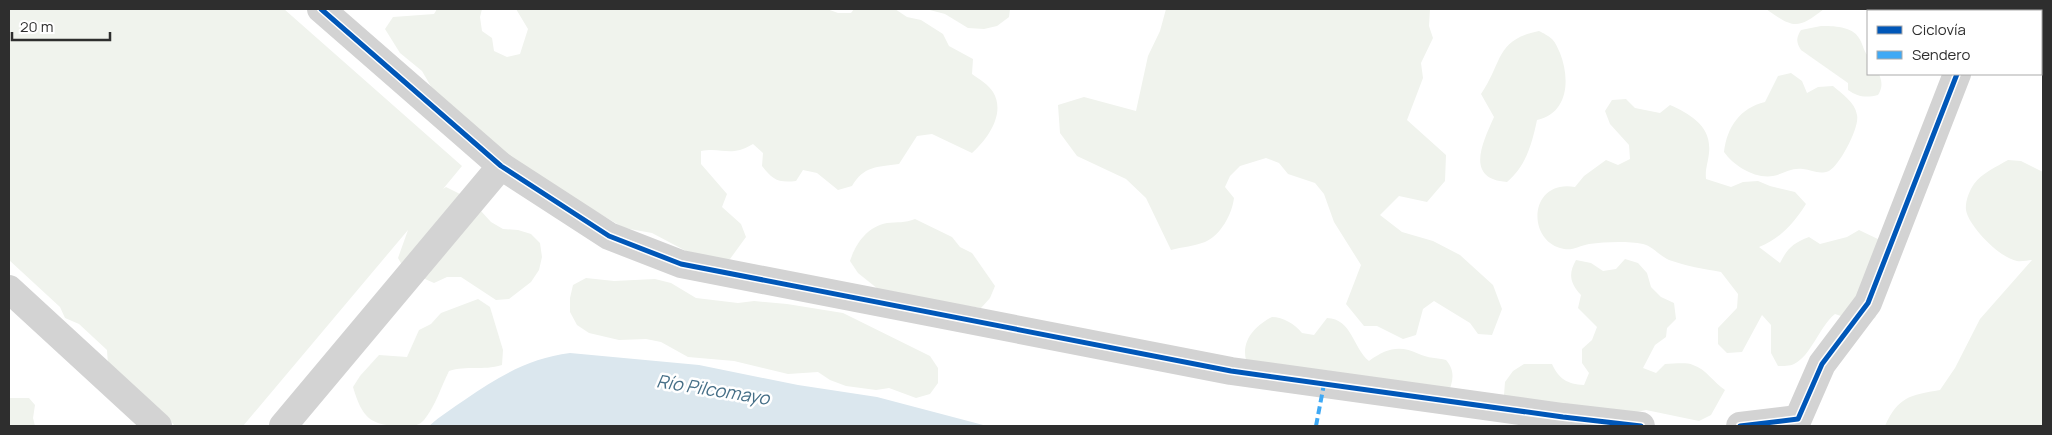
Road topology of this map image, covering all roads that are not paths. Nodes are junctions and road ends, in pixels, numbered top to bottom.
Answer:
1 (321, 9) edge
2 (1957, 75) edge
3 (501, 166) junction
4 (9, 289) edge
5 (158, 426) edge
6 (283, 426) edge
7 (1641, 426) edge
8 (1740, 426) edge

1 - 3 street
2 - 8 street
3 - 6 street
3 - 7 street
4 - 5 street

